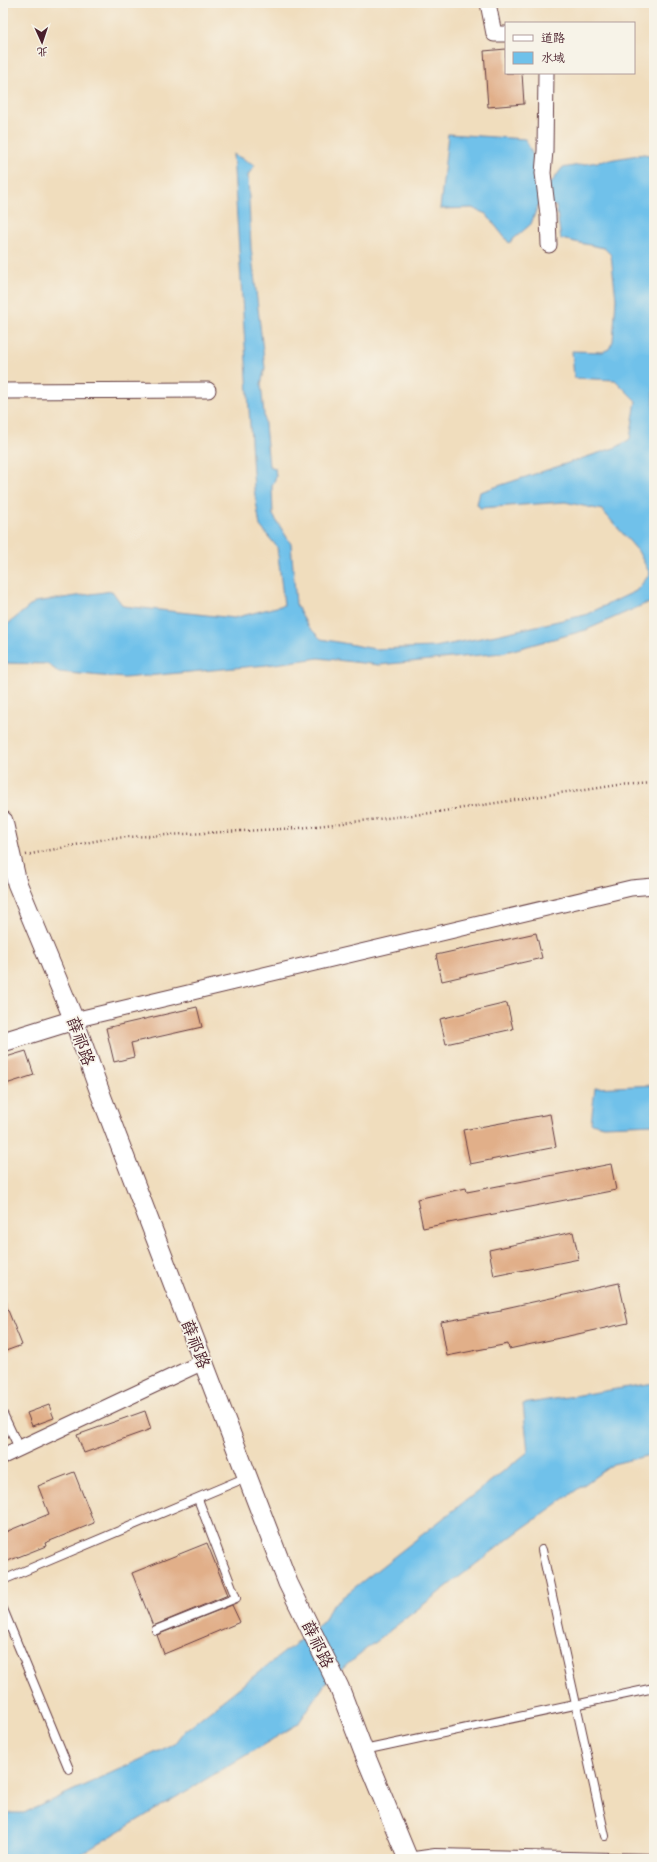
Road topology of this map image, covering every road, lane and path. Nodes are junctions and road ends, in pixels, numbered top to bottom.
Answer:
1 (488, 3) edge
2 (505, 34) edge
3 (546, 74) edge
4 (549, 245) dead end
5 (208, 390) dead end
6 (3, 391) edge
7 (654, 782) edge
8 (3, 821) edge
9 (7, 859) edge
10 (654, 886) edge
11 (74, 1020) junction
12 (3, 1042) edge
13 (203, 1362) junction
14 (3, 1414) edge
15 (19, 1448) junction
16 (3, 1456) edge
17 (247, 1477) junction
18 (198, 1499) junction
19 (542, 1550) dead end
20 (3, 1580) edge
21 (3, 1609) edge
22 (156, 1630) dead end
23 (654, 1688) edge
24 (575, 1705) junction
25 (363, 1750) junction
26 (69, 1769) dead end
27 (605, 1836) dead end
28 (408, 1858) edge
29 (654, 1858) edge

1 - 2 street
3 - 4 street
5 - 6 street
7 - 9 path
8 - 9 street, 薛祁路
9 - 11 street, 薛祁路
10 - 11 street
11 - 12 street
11 - 13 street, 薛祁路
13 - 15 street
13 - 17 street, 薛祁路
14 - 15 lane
15 - 16 street
17 - 18 lane
17 - 25 street, 薛祁路
18 - 20 lane
18 - 22 lane
19 - 24 lane
21 - 26 lane
23 - 24 lane
24 - 25 lane
24 - 27 lane
25 - 28 street, 薛祁路
28 - 29 lane

